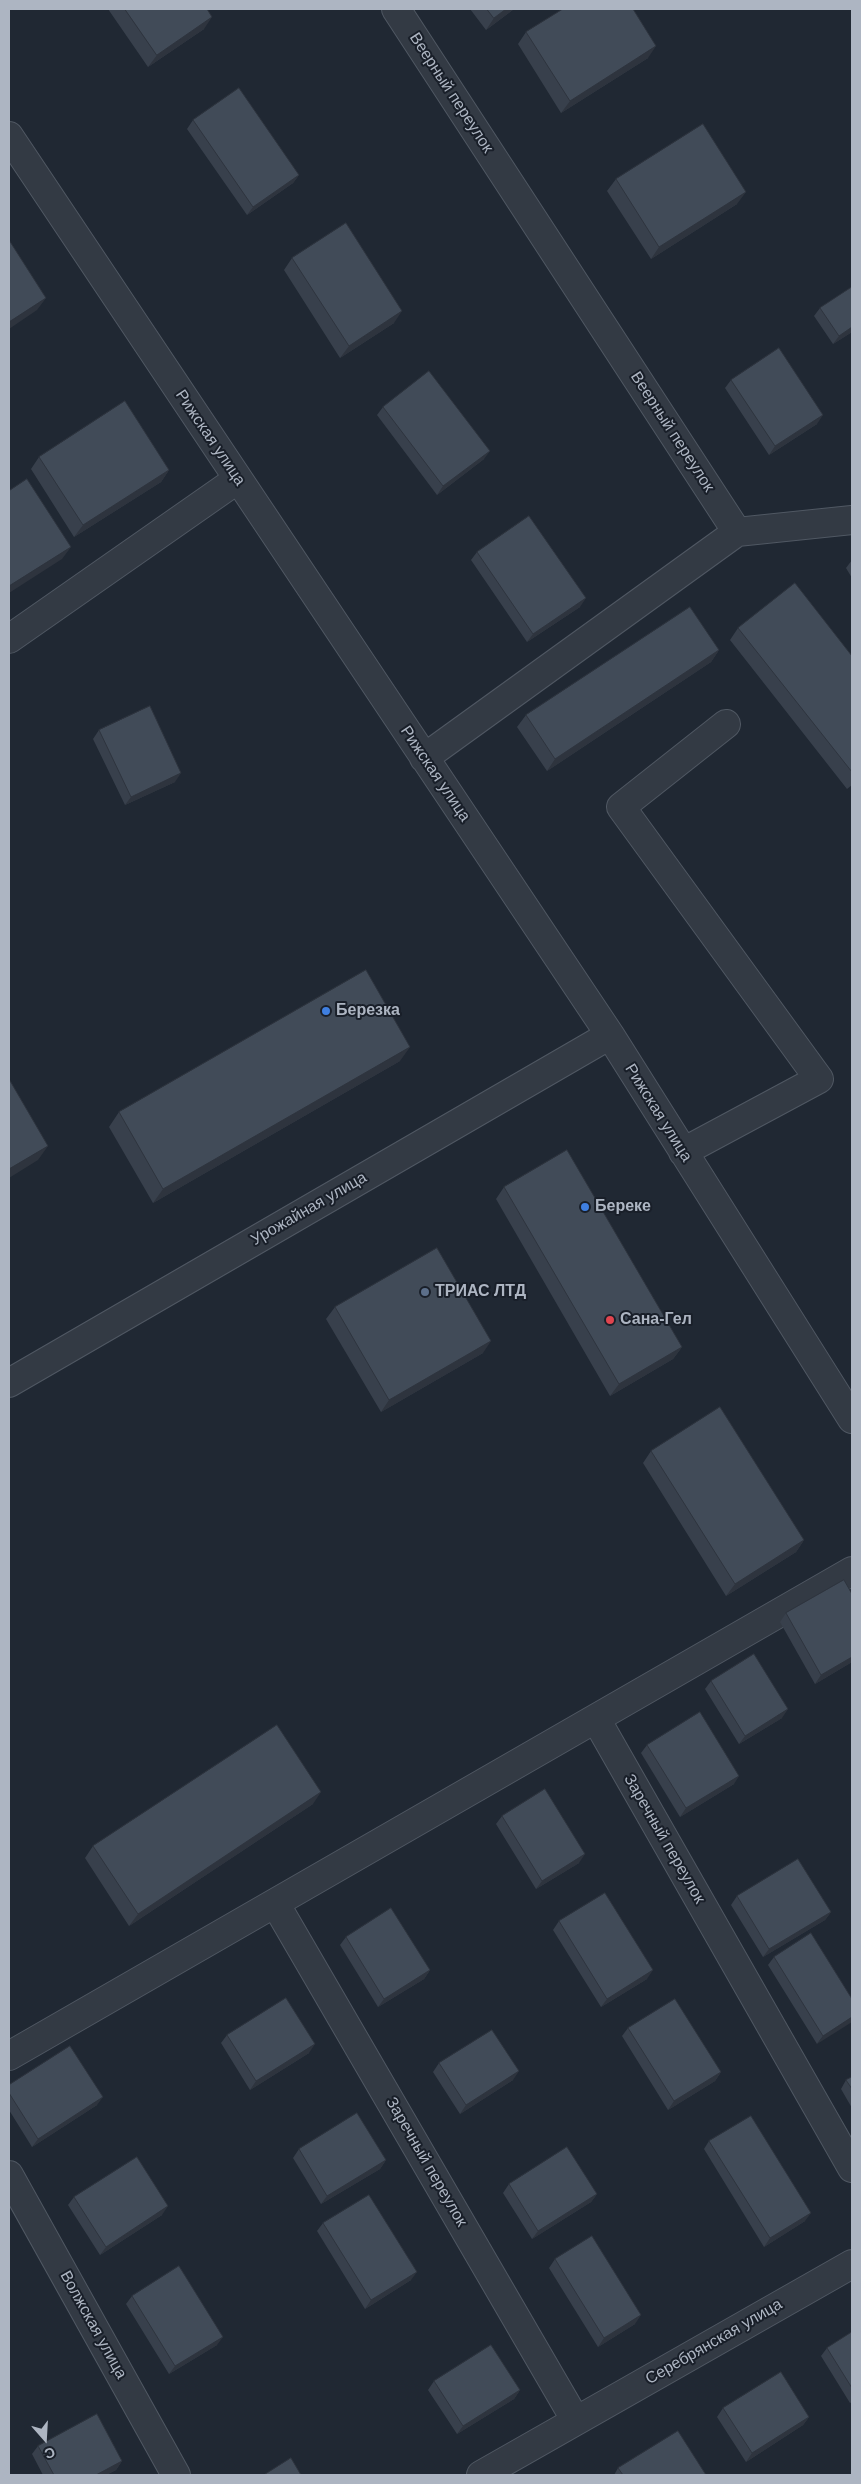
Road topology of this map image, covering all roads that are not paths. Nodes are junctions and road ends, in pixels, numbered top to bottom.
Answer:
1 (396, 9) edge
2 (11, 143) edge
3 (238, 479) junction
4 (852, 520) edge
5 (738, 532) junction
6 (9, 639) edge
7 (726, 724) dead end
8 (424, 758) junction
9 (610, 1035) junction
10 (683, 1152) junction
11 (9, 1383) edge
12 (852, 1419) edge
13 (852, 1571) edge
14 (596, 1719) junction
15 (275, 1903) junction
16 (9, 2056) edge
17 (852, 2168) edge
18 (9, 2175) edge
19 (852, 2264) edge
20 (576, 2421) junction
21 (176, 2475) edge
22 (481, 2475) edge

1 - 5 street, Веерный переулок
2 - 3 street, Рижская улица
3 - 6 street
3 - 8 street, Рижская улица
4 - 5 street
5 - 8 street
7 - 10 street
8 - 9 street, Рижская улица
9 - 10 street, Рижская улица
9 - 11 street, Урожайная улица
10 - 12 street, Рижская улица
13 - 14 street
14 - 15 street
14 - 17 street, Заречный переулок
15 - 16 street
15 - 20 street, Заречный переулок
18 - 21 street, Волжская улица
19 - 20 street, Серебрянская улица
20 - 22 street, Серебрянская улица

